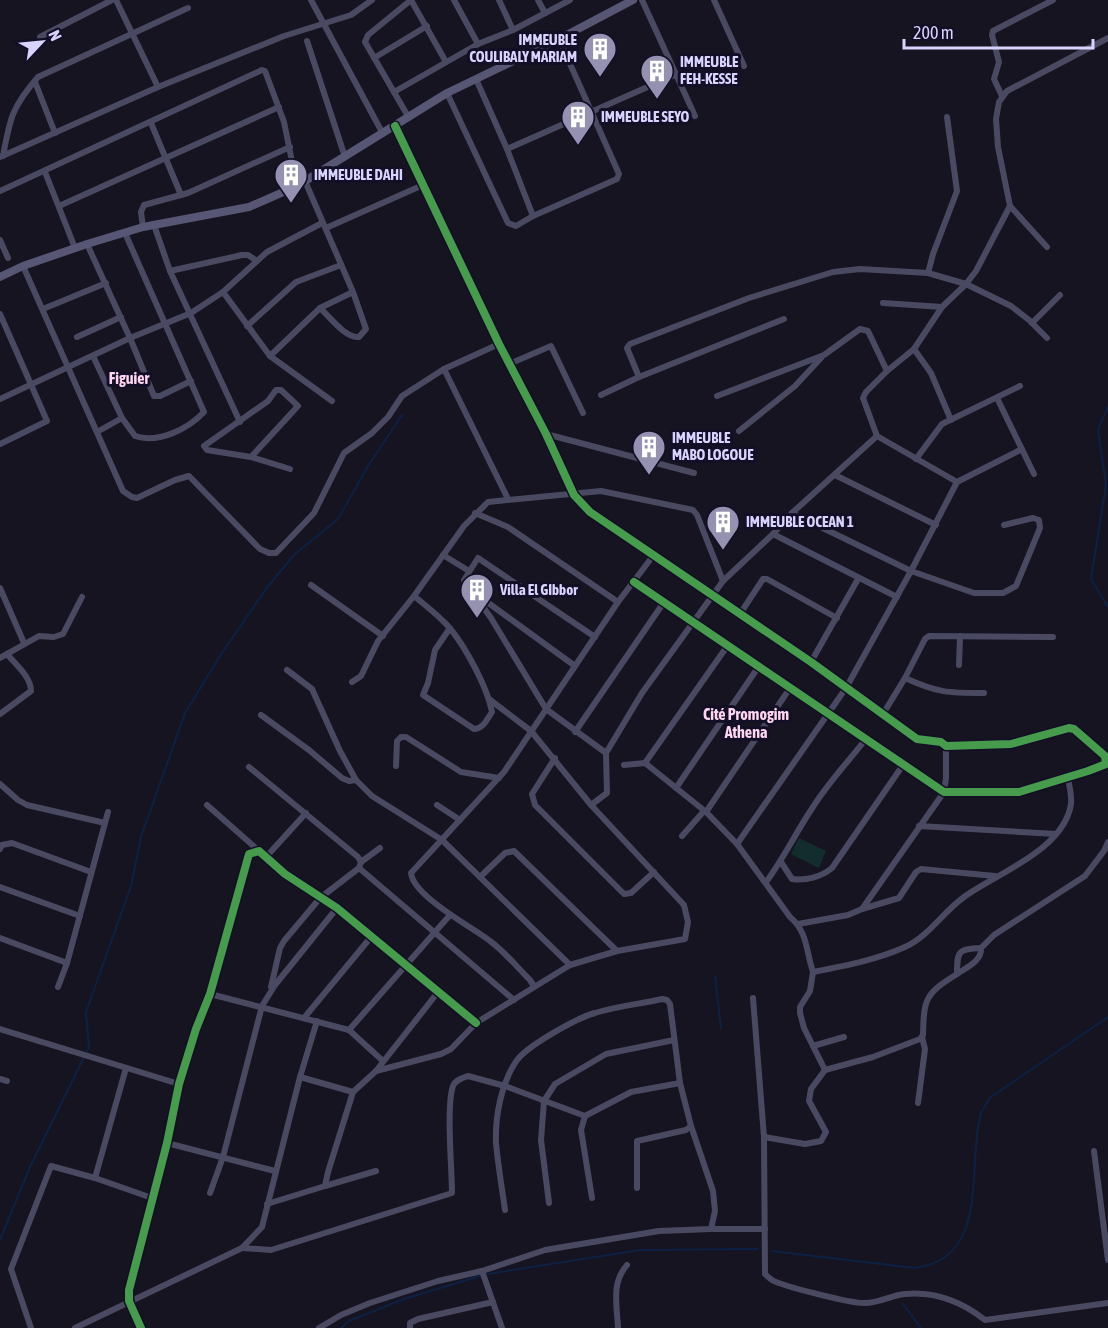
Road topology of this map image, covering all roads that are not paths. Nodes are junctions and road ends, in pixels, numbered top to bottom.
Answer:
1 (112, 0) edge
2 (117, 0) edge
3 (311, 0) edge
4 (372, 0) edge
5 (411, 0) edge
6 (454, 0) edge
7 (499, 0) edge
8 (538, 0) edge
9 (570, 0) edge
10 (633, 0) edge
11 (642, 0) edge
12 (714, 0) edge
13 (1053, 0) edge
14 (188, 8) dead end
15 (545, 13) junction
16 (323, 22) junction
17 (427, 26) junction
18 (513, 30) junction
19 (132, 34) junction
20 (40, 37) dead end
21 (1108, 38) edge
22 (559, 39) junction
23 (308, 41) dead end
24 (478, 44) junction
25 (374, 58) junction
26 (446, 62) junction
27 (744, 66) dead end
28 (677, 74) junction
29 (476, 79) junction
30 (34, 82) junction
31 (158, 87) junction
32 (394, 92) junction
33 (447, 93) junction
34 (1002, 96) junction
35 (279, 107) junction
36 (592, 112) junction
37 (694, 116) dead end
38 (947, 117) dead end
39 (409, 118) junction
40 (151, 123) junction
41 (395, 126) junction
42 (55, 133) junction
43 (383, 134) junction
44 (290, 147) junction
45 (507, 149) junction
46 (2, 157) edge
47 (345, 157) junction
48 (166, 159) junction
49 (45, 172) junction
50 (301, 184) junction
51 (423, 185) junction
52 (0, 191) edge
53 (181, 195) junction
54 (59, 206) junction
55 (1010, 206) junction
56 (533, 216) junction
57 (154, 225) junction
58 (324, 226) junction
59 (143, 227) junction
60 (125, 232) junction
61 (0, 240) edge
62 (87, 244) junction
63 (1047, 247) dead end
64 (2, 248) edge
65 (75, 248) junction
66 (8, 258) dead end
67 (257, 261) junction
68 (341, 265) junction
69 (23, 266) junction
70 (170, 271) junction
71 (928, 273) junction
72 (0, 277) edge
73 (106, 283) junction
74 (966, 284) junction
75 (222, 292) junction
76 (352, 292) junction
77 (1060, 295) dead end
78 (883, 303) dead end
79 (942, 307) junction
80 (320, 308) junction
81 (43, 309) junction
82 (191, 313) junction
83 (0, 314) edge
84 (121, 317) junction
85 (783, 319) dead end
86 (1032, 323) junction
87 (166, 324) junction
88 (247, 326) junction
89 (77, 337) dead end
90 (130, 338) junction
91 (1047, 338) dead end
92 (499, 344) junction
93 (914, 349) junction
94 (824, 355) junction
95 (270, 356) junction
96 (93, 357) junction
97 (509, 364) junction
98 (68, 367) junction
99 (444, 369) junction
100 (887, 371) junction
101 (639, 377) junction
102 (191, 381) junction
103 (32, 384) junction
104 (1020, 386) dead end
105 (601, 395) dead end
106 (717, 396) dead end
107 (997, 398) junction
108 (0, 399) edge
109 (332, 401) dead end
110 (582, 413) dead end
111 (122, 418) junction
112 (951, 420) junction
113 (240, 422) junction
114 (739, 431) dead end
115 (97, 432) junction
116 (546, 434) junction
117 (877, 436) junction
118 (0, 444) edge
119 (1022, 449) junction
120 (251, 457) junction
121 (916, 459) junction
122 (290, 469) dead end
123 (694, 473) dead end
124 (835, 474) junction
125 (1034, 474) dead end
126 (957, 482) junction
127 (574, 495) junction
128 (508, 500) junction
129 (476, 513) junction
130 (792, 513) junction
131 (936, 525) junction
132 (1004, 525) dead end
133 (773, 534) junction
134 (443, 555) junction
135 (653, 556) junction
136 (469, 571) junction
137 (911, 571) junction
138 (858, 579) junction
139 (723, 581) junction
140 (634, 582) junction
141 (311, 585) dead end
142 (0, 588) edge
143 (471, 591) junction
144 (414, 596) junction
145 (714, 596) junction
146 (82, 597) dead end
147 (897, 597) junction
148 (618, 602) junction
149 (664, 602) junction
150 (740, 614) junction
151 (837, 618) junction
152 (694, 622) junction
153 (450, 628) junction
154 (383, 636) junction
155 (960, 636) junction
156 (595, 637) junction
157 (1053, 637) dead end
158 (24, 643) junction
159 (728, 645) junction
160 (7, 654) junction
161 (0, 658) edge
162 (811, 663) junction
163 (959, 665) dead end
164 (575, 666) junction
165 (759, 666) junction
166 (287, 670) dead end
167 (905, 678) junction
168 (352, 682) dead end
169 (790, 688) junction
170 (846, 688) junction
171 (984, 693) dead end
172 (489, 699) junction
173 (546, 709) junction
174 (0, 714) edge
175 (883, 714) junction
176 (261, 715) dead end
177 (828, 715) junction
178 (531, 731) junction
179 (576, 732) junction
180 (865, 740) junction
181 (946, 746) junction
182 (606, 753) junction
183 (555, 758) junction
184 (1107, 761) edge
185 (645, 763) junction
186 (624, 765) dead end
187 (903, 765) junction
188 (396, 766) dead end
189 (249, 767) dead end
190 (1068, 777) junction
191 (499, 778) junction
192 (356, 780) junction
193 (0, 784) edge
194 (676, 788) junction
195 (944, 792) junction
196 (207, 805) dead end
197 (437, 805) dead end
198 (591, 805) junction
199 (108, 812) dead end
200 (705, 812) junction
201 (306, 813) junction
202 (460, 820) junction
203 (105, 823) junction
204 (919, 826) junction
205 (1056, 834) junction
206 (682, 836) dead end
207 (442, 840) junction
208 (1108, 842) edge
209 (736, 844) junction
210 (380, 848) dead end
211 (0, 849) edge
212 (259, 851) junction
213 (266, 857) junction
214 (781, 862) junction
215 (360, 865) junction
216 (91, 872) junction
217 (654, 872) junction
218 (996, 876) junction
219 (480, 878) junction
220 (766, 882) junction
221 (0, 887) edge
222 (320, 897) junction
223 (336, 908) junction
224 (862, 909) junction
225 (450, 915) junction
226 (80, 916) junction
227 (798, 924) junction
228 (434, 932) junction
229 (371, 937) junction
230 (0, 938) edge
231 (981, 948) junction
232 (617, 951) junction
233 (68, 963) junction
234 (570, 964) junction
235 (405, 965) junction
236 (813, 972) junction
237 (957, 974) junction
238 (534, 986) junction
239 (58, 987) dead end
240 (438, 992) junction
241 (270, 993) junction
242 (210, 994) junction
243 (753, 998) dead end
244 (514, 1000) junction
245 (262, 1006) junction
246 (304, 1018) junction
247 (317, 1021) junction
248 (476, 1023) junction
249 (0, 1029) edge
250 (349, 1030) junction
251 (844, 1036) dead end
252 (922, 1037) junction
253 (674, 1040) junction
254 (813, 1046) junction
255 (383, 1061) junction
256 (126, 1068) junction
257 (825, 1070) junction
258 (375, 1071) junction
259 (300, 1077) junction
260 (680, 1083) junction
261 (179, 1084) junction
262 (505, 1086) junction
263 (353, 1092) junction
264 (544, 1101) junction
265 (918, 1103) dead end
266 (585, 1116) junction
267 (691, 1126) junction
268 (764, 1137) junction
269 (167, 1143) junction
270 (1094, 1151) dead end
271 (223, 1157) junction
272 (275, 1170) junction
273 (376, 1171) dead end
274 (95, 1178) junction
275 (326, 1186) junction
276 (637, 1188) dead end
277 (210, 1193) dead end
278 (152, 1198) junction
279 (592, 1198) dead end
280 (549, 1203) dead end
281 (267, 1204) junction
282 (505, 1210) dead end
283 (765, 1228) junction
284 (711, 1229) junction
285 (242, 1248) junction
286 (1108, 1260) edge
287 (627, 1266) dead end
288 (482, 1271) junction
289 (129, 1301) junction
290 (493, 1302) junction
291 (1108, 1303) edge
292 (31, 1328) edge
293 (75, 1328) edge
294 (141, 1328) edge
295 (319, 1328) edge
296 (410, 1328) edge
297 (502, 1328) edge
298 (618, 1328) edge

1 - 20 street
2 - 19 street
3 - 16 street
4 - 16 street
5 - 17 street
5 - 25 street
6 - 24 street
7 - 18 street
8 - 15 street
9 - 15 street
10 - 22 street
11 - 28 street
12 - 27 street
13 - 34 street
14 - 19 street
15 - 18 street
16 - 31 street
16 - 43 street
17 - 25 street
17 - 26 street
18 - 24 street
19 - 30 street
19 - 31 street
21 - 34 street
22 - 29 street
22 - 36 street
23 - 47 street
24 - 26 street
25 - 32 street
26 - 32 street
28 - 36 street
28 - 37 street
29 - 33 street
29 - 45 street
30 - 42 street
30 - 46 street
31 - 42 street
32 - 39 street
33 - 39 street
33 - 56 street
34 - 55 street
35 - 40 street
35 - 44 street
35 - 48 street
36 - 45 street
36 - 56 street
38 - 71 street
39 - 41 street
40 - 48 street
40 - 49 street
41 - 43 street
41 - 51 street
42 - 46 street
43 - 47 street
44 - 50 street
44 - 53 street
45 - 56 street
47 - 50 street
48 - 53 street
48 - 54 street
49 - 52 street
49 - 54 street
50 - 57 street
50 - 58 street
51 - 58 street
51 - 92 street
53 - 59 street
54 - 65 street
55 - 63 street
55 - 74 street
57 - 59 street
57 - 70 street
58 - 67 street
58 - 68 street
59 - 60 street
60 - 62 street
60 - 87 street
61 - 64 street
62 - 65 street
62 - 73 street
64 - 66 street
65 - 69 street
67 - 70 street
67 - 75 street
68 - 76 street
68 - 88 street
69 - 72 street
69 - 81 street
70 - 82 street
71 - 74 street
71 - 101 street
73 - 81 street
73 - 84 street
74 - 79 street
74 - 86 street
75 - 82 street
75 - 88 street
76 - 80 street
76 - 80 street
77 - 86 street
78 - 79 street
79 - 93 street
80 - 95 street
81 - 98 street
82 - 87 street
82 - 113 street
83 - 103 street
84 - 89 street
84 - 90 street
85 - 101 street
86 - 91 street
87 - 90 street
87 - 102 street
88 - 95 street
90 - 96 street
90 - 102 street
92 - 97 street
92 - 99 street
93 - 100 street
93 - 112 street
94 - 100 street
94 - 106 street
94 - 114 street
95 - 109 street
96 - 98 street
96 - 111 street
97 - 110 street
97 - 116 street
98 - 103 street
98 - 115 street
99 - 115 street
99 - 128 street
100 - 117 street
101 - 105 street
102 - 111 street
103 - 108 street
103 - 118 street
104 - 107 street
107 - 112 street
107 - 119 street
111 - 115 street
112 - 121 street
113 - 120 street
113 - 120 street
116 - 123 street
116 - 127 street
117 - 121 street
117 - 124 street
119 - 125 street
119 - 126 street
120 - 122 street
121 - 126 street
124 - 130 street
124 - 131 street
126 - 131 street
127 - 128 street
127 - 135 street
127 - 139 street
128 - 129 street
129 - 134 street
129 - 148 street
130 - 133 street
130 - 137 street
131 - 137 street
132 - 137 street
133 - 138 street
133 - 139 street
134 - 136 street
134 - 144 street
135 - 140 street
135 - 145 street
136 - 143 street
136 - 156 street
137 - 147 street
138 - 147 street
138 - 151 street
139 - 145 street
140 - 148 street
140 - 149 street
141 - 154 street
142 - 158 street
143 - 164 street
143 - 173 street
144 - 153 street
144 - 154 street
145 - 150 street
145 - 152 street
146 - 158 street
147 - 170 street
148 - 156 street
149 - 152 street
149 - 179 street
150 - 151 street
150 - 162 street
151 - 162 street
152 - 159 street
152 - 182 street
153 - 172 street
153 - 172 street
154 - 168 street
155 - 157 street
155 - 163 street
155 - 167 street
156 - 164 street
158 - 160 street
159 - 165 street
159 - 185 street
160 - 161 street
160 - 174 street
162 - 170 street
164 - 173 street
165 - 169 street
165 - 194 street
166 - 192 street
167 - 171 street
167 - 175 street
169 - 177 street
169 - 200 street
170 - 175 street
170 - 177 street
172 - 178 street
173 - 178 street
173 - 179 street
175 - 181 street
176 - 192 street
177 - 180 street
177 - 209 street
178 - 183 street
178 - 191 street
179 - 182 street
180 - 187 street
180 - 214 street
181 - 184 street
181 - 195 street
182 - 198 street
183 - 198 street
183 - 217 street
184 - 190 street
185 - 186 street
185 - 194 street
187 - 195 street
187 - 214 street
188 - 191 street
189 - 201 street
190 - 195 street
190 - 205 street
191 - 202 street
192 - 207 street
193 - 203 street
194 - 200 street
195 - 204 street
196 - 212 street
197 - 202 street
198 - 217 street
199 - 203 street
200 - 206 street
200 - 209 street
201 - 213 street
201 - 215 street
202 - 207 street
203 - 216 street
204 - 205 street
204 - 224 street
205 - 218 street
207 - 219 street
207 - 225 street
208 - 231 street
209 - 220 street
210 - 215 street
211 - 216 street
212 - 213 street
212 - 242 street
213 - 222 street
214 - 220 street
215 - 222 street
215 - 228 street
216 - 226 street
217 - 232 street
218 - 224 street
218 - 236 street
219 - 232 street
219 - 234 street
220 - 227 street
221 - 226 street
222 - 223 street
222 - 241 street
223 - 229 street
223 - 241 street
224 - 227 street
225 - 228 street
225 - 238 street
226 - 233 street
227 - 236 street
228 - 235 street
228 - 244 street
229 - 235 street
229 - 246 street
230 - 233 street
231 - 237 street
231 - 237 street
232 - 234 street
233 - 239 street
234 - 238 street
235 - 240 street
235 - 250 street
236 - 254 street
237 - 252 street
238 - 244 street
240 - 248 street
240 - 255 street
241 - 245 street
242 - 245 street
242 - 261 street
243 - 268 street
244 - 248 street
245 - 246 street
245 - 271 street
246 - 247 street
247 - 250 street
247 - 259 street
248 - 258 street
249 - 256 street
250 - 255 street
251 - 254 street
252 - 257 street
252 - 265 street
253 - 260 street
253 - 262 street
253 - 264 street
254 - 257 street
255 - 258 street
256 - 261 street
256 - 274 street
257 - 268 street
258 - 263 street
259 - 263 street
259 - 272 street
260 - 266 street
260 - 267 street
261 - 269 street
262 - 264 street
262 - 282 street
262 - 285 street
263 - 275 street
264 - 266 street
264 - 280 street
266 - 279 street
267 - 276 street
267 - 284 street
268 - 283 street
269 - 271 street
269 - 278 street
270 - 286 street
271 - 272 street
271 - 277 street
272 - 281 street
273 - 275 street
274 - 278 street
274 - 292 street
275 - 281 street
278 - 289 street
281 - 285 street
283 - 284 street
283 - 291 street
284 - 288 street
285 - 289 street
287 - 298 street
288 - 290 street
288 - 295 street
289 - 293 street
289 - 294 street
290 - 296 street
290 - 297 street

